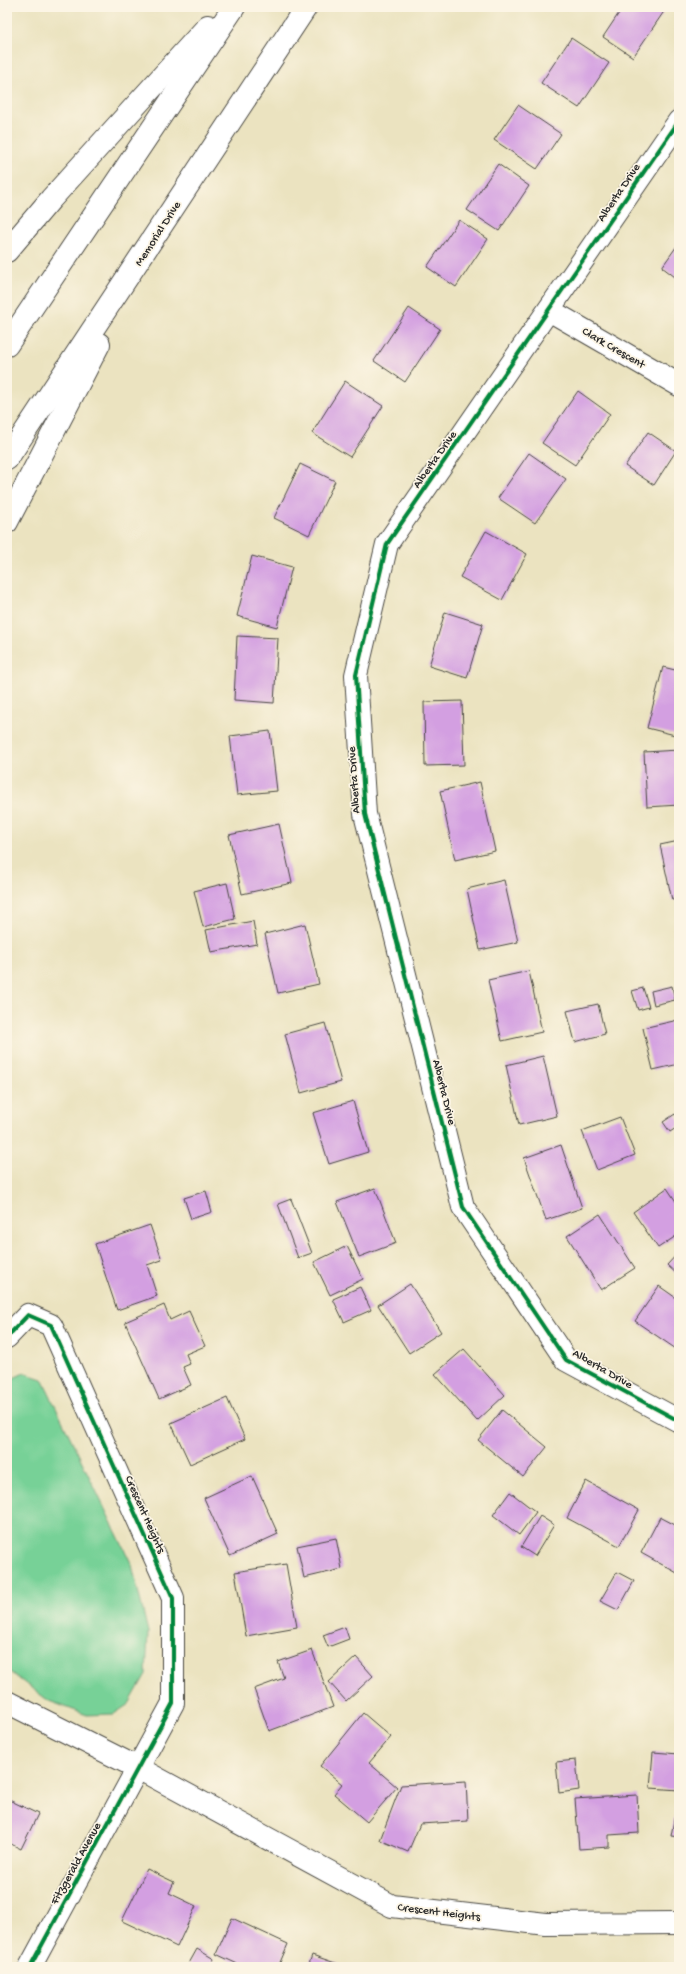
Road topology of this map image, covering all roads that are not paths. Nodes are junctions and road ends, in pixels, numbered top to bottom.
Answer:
1 (225, 7) edge
2 (234, 7) edge
3 (306, 7) edge
4 (679, 121) edge
5 (156, 235) junction
6 (7, 251) edge
7 (549, 310) junction
8 (7, 345) edge
9 (679, 385) edge
10 (7, 459) edge
11 (7, 522) edge
12 (7, 1337) edge
13 (679, 1421) edge
14 (7, 1702) edge
15 (138, 1768) junction
16 (679, 1923) edge
17 (30, 1967) edge

1 - 6 main road
2 - 8 main road
3 - 5 main road, Memorial Drive
4 - 7 main road, Alberta Drive
5 - 10 main road, Memorial Drive
5 - 11 main road
7 - 9 main road, Clark Crescent
7 - 13 main road, Alberta Drive
12 - 15 main road, Crescent Heights
14 - 15 main road, Crescent Heights
15 - 16 main road, Crescent Heights
15 - 17 main road, Fitzgerald Avenue

